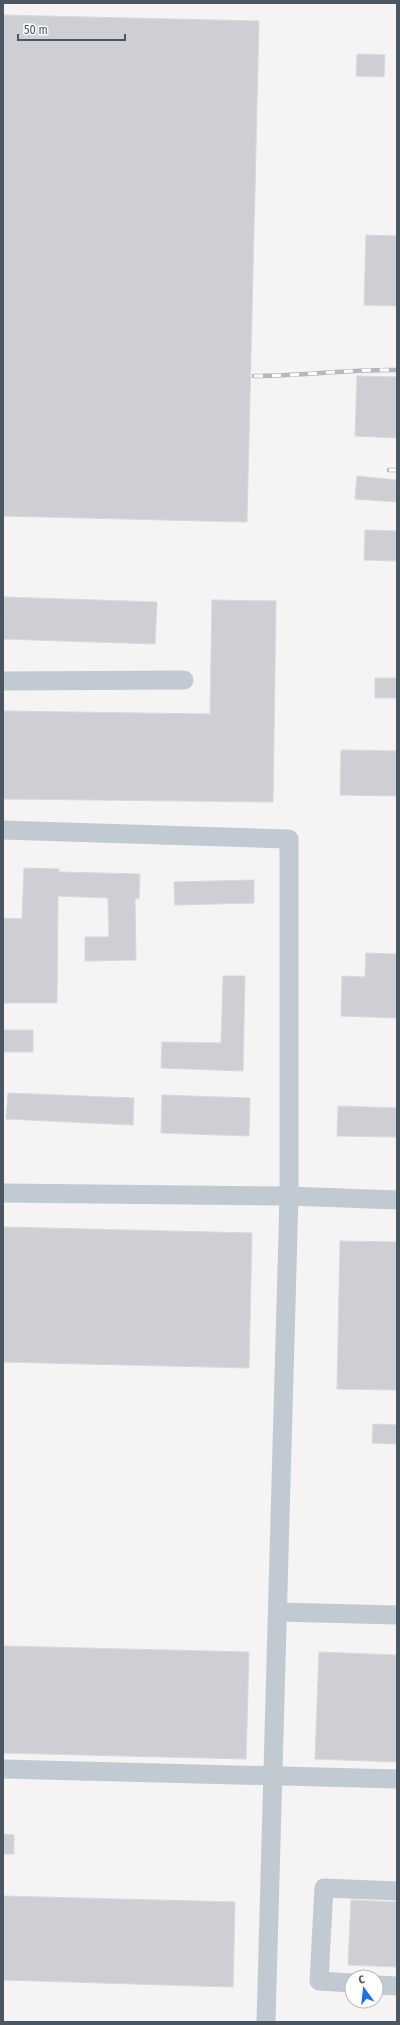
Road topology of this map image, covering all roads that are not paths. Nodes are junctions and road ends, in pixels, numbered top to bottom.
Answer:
1 (184, 680) dead end
2 (3, 681) edge
3 (3, 830) edge
4 (3, 1193) edge
5 (289, 1196) junction
6 (397, 1200) edge
7 (278, 1612) junction
8 (397, 1614) edge
9 (3, 1769) edge
10 (274, 1775) junction
11 (397, 1778) edge
12 (397, 1891) edge
13 (344, 1983) edge
14 (384, 1985) edge
15 (397, 1986) edge
16 (266, 2022) edge

1 - 2 lane
3 - 5 lane
4 - 5 lane
5 - 6 lane
5 - 7 lane
7 - 8 lane
7 - 10 lane
9 - 10 lane
10 - 11 lane
10 - 16 lane
12 - 13 lane
14 - 15 lane

